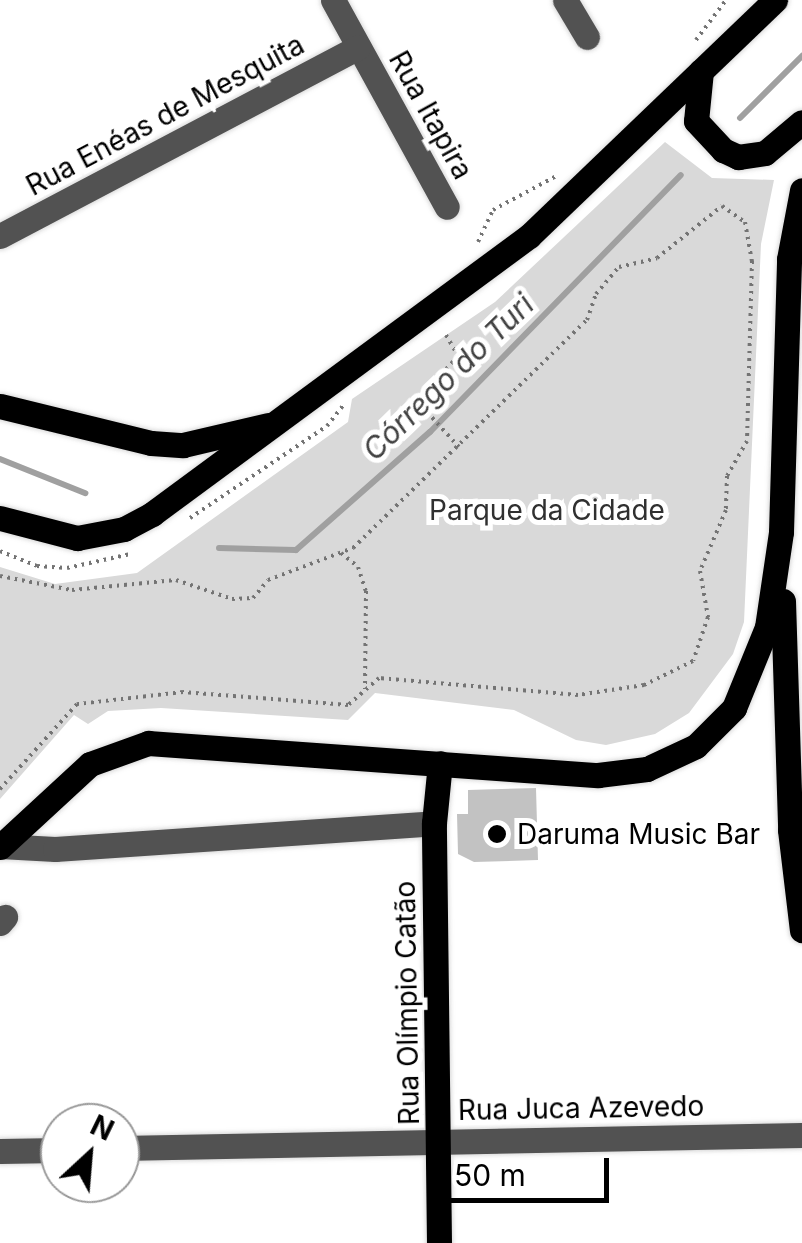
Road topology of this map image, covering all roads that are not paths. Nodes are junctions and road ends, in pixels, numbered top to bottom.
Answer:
1 (332, 0) edge
2 (565, 0) edge
3 (775, 0) edge
4 (752, 12) edge
5 (587, 37) dead end
6 (358, 47) junction
7 (692, 62) junction
8 (802, 122) edge
9 (802, 190) edge
10 (448, 207) dead end
11 (0, 236) edge
12 (0, 406) edge
13 (287, 419) junction
14 (0, 518) edge
15 (781, 532) junction
16 (440, 763) junction
17 (434, 823) junction
18 (0, 847) edge
19 (802, 930) edge
20 (802, 1134) edge
21 (440, 1140) junction
22 (140, 1148) edge
23 (40, 1151) edge
24 (0, 1152) edge
25 (439, 1243) edge

1 - 6 street, Rua Itapira
2 - 5 street
3 - 4 main road
4 - 7 main road
6 - 10 street, Rua Itapira
6 - 11 street, Rua Enéas de Mesquita
7 - 8 main road
7 - 13 main road
9 - 15 main road
12 - 13 main road
13 - 14 main road
15 - 16 main road
15 - 19 main road
16 - 17 main road, Rua Olímpio Catão
16 - 18 main road
17 - 18 street
17 - 21 main road, Rua Olímpio Catão
20 - 21 street, Rua Juca Azevedo
21 - 22 street, Rua Juca Azevedo
21 - 25 main road, Rua Olímpio Catão
23 - 24 street

